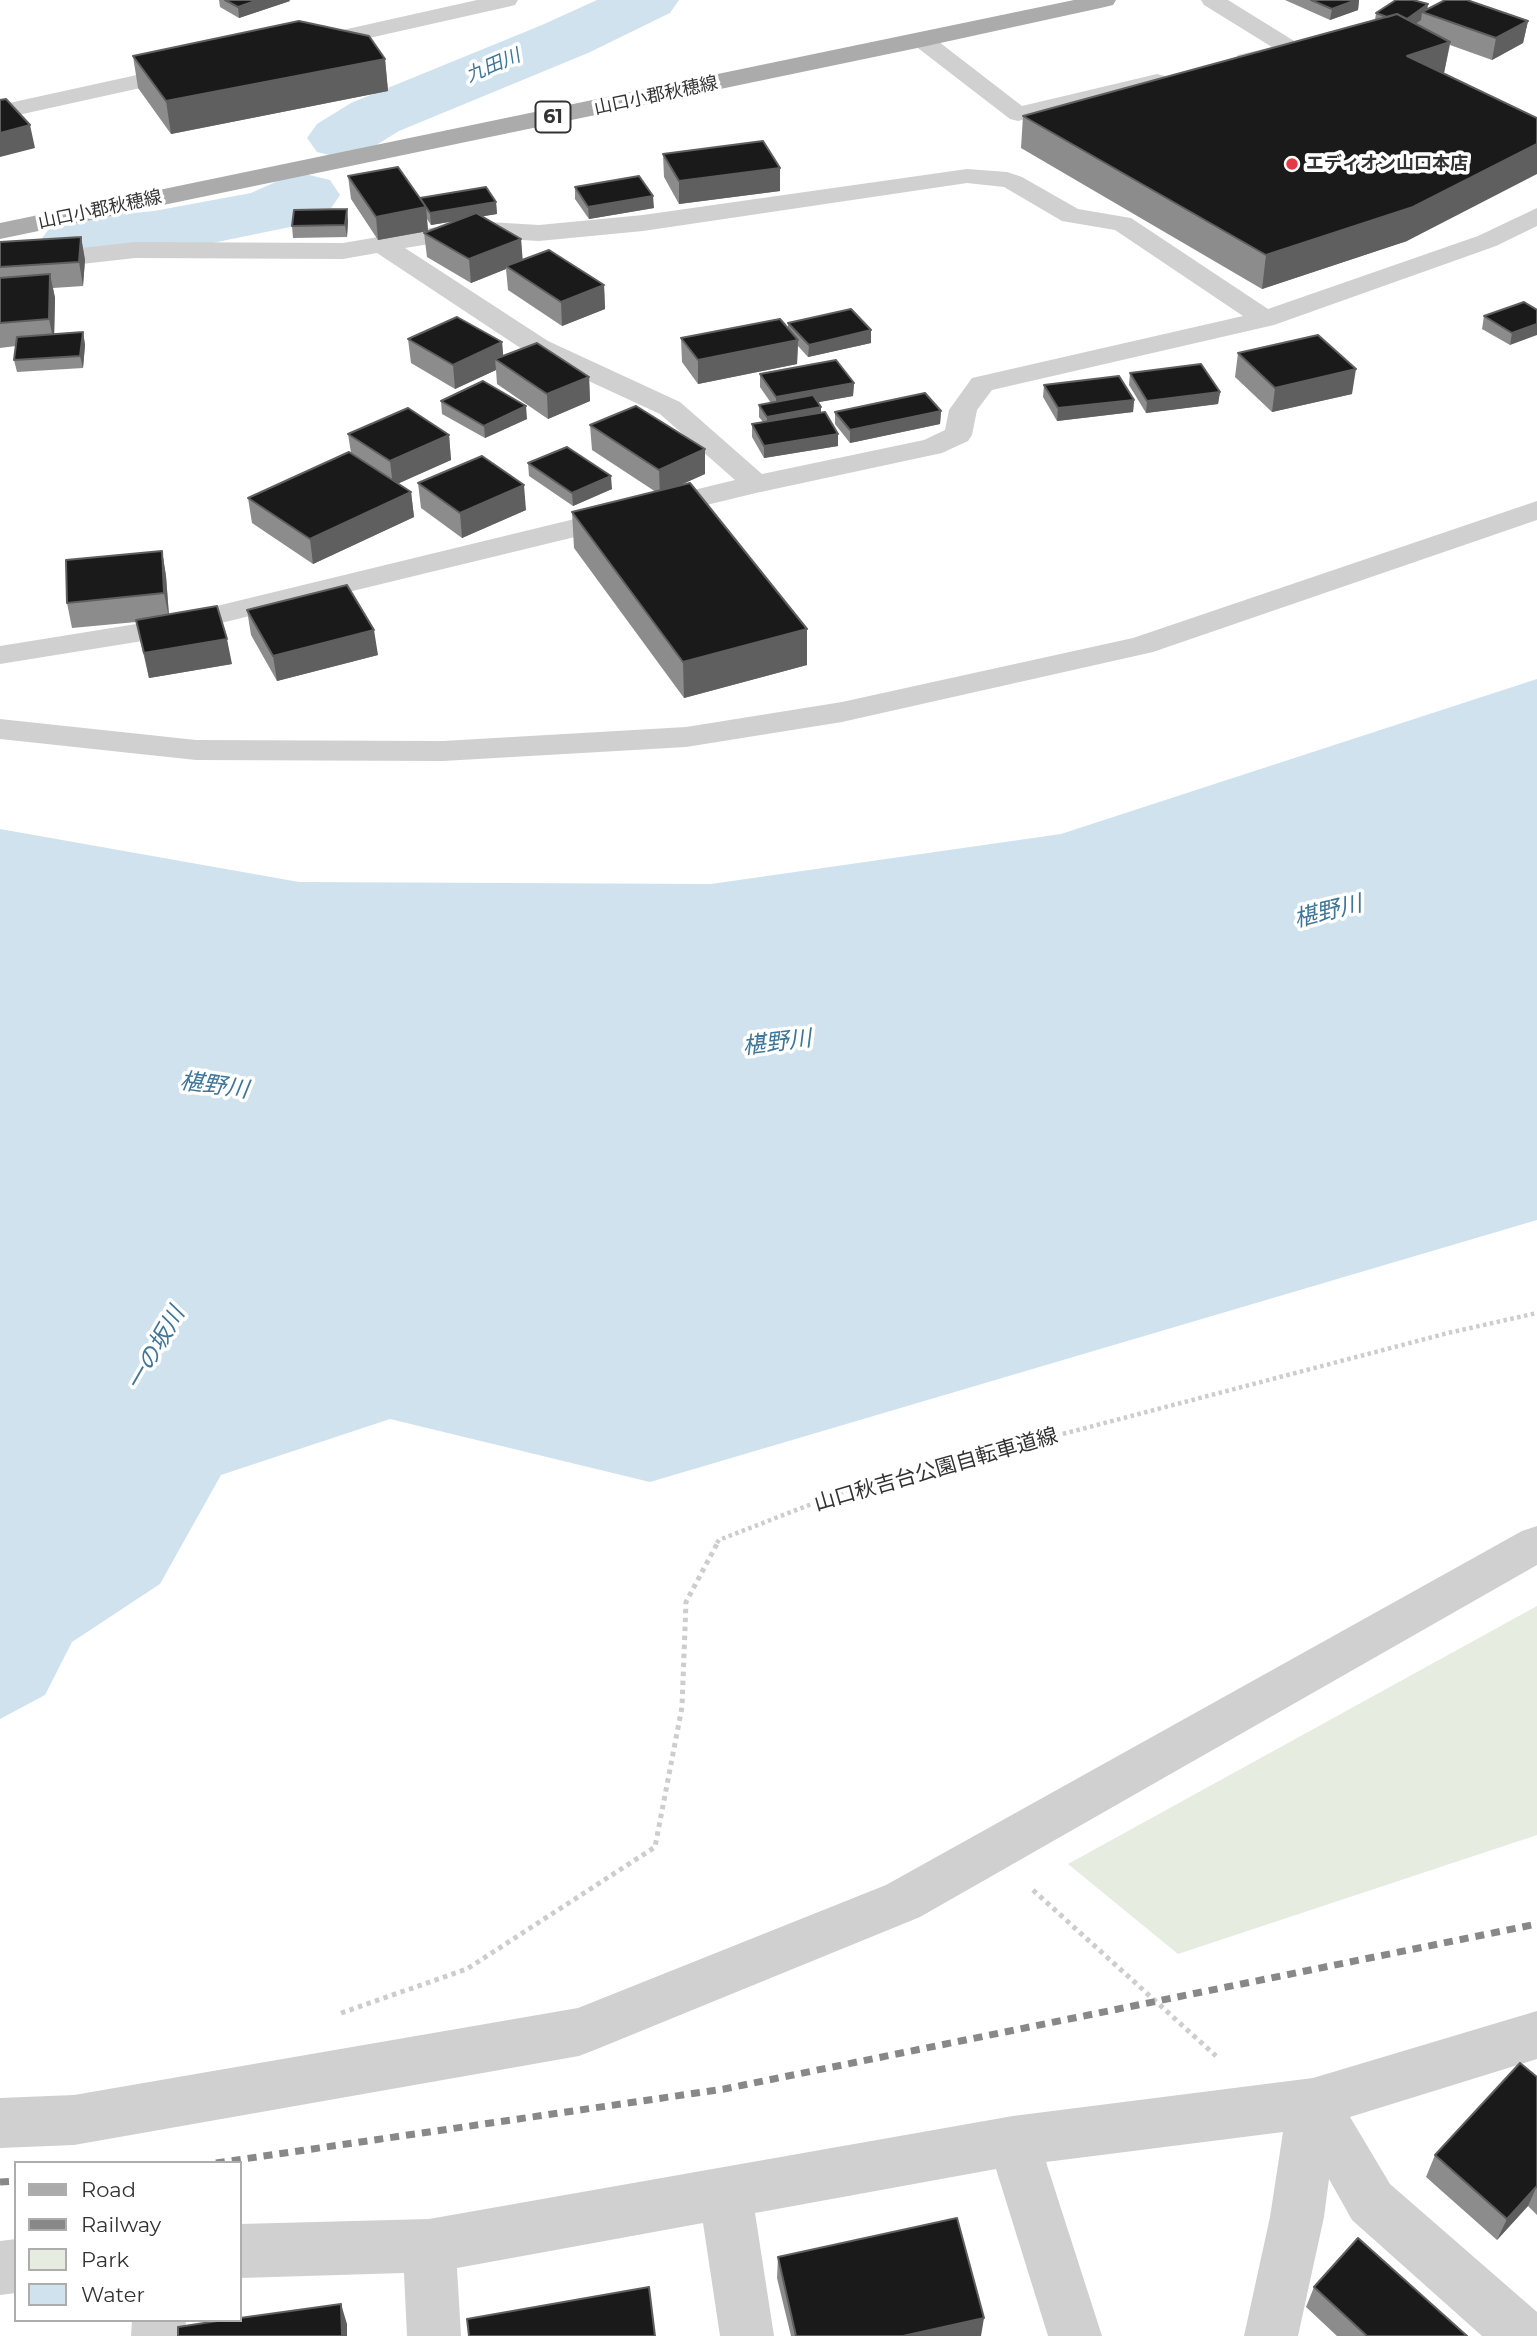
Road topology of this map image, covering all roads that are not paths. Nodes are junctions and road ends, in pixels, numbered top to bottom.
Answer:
1 (507, 0) edge
2 (1105, 0) edge
3 (1212, 0) edge
4 (922, 40) junction
5 (280, 51) edge
6 (1223, 65) edge
7 (213, 66) edge
8 (1182, 75) edge
9 (0, 112) edge
10 (1537, 216) edge
11 (0, 231) edge
12 (384, 246) junction
13 (0, 256) edge
14 (1265, 319) junction
15 (756, 484) junction
16 (1537, 510) edge
17 (0, 655) edge
18 (0, 729) edge
19 (1537, 1544) edge
20 (1537, 2035) edge
21 (1313, 2103) junction
22 (0, 2123) edge
23 (1013, 2141) junction
24 (725, 2191) junction
25 (429, 2245) junction
26 (242, 2251) edge
27 (435, 2336) edge
28 (747, 2336) edge
29 (1075, 2336) edge
30 (1271, 2336) edge
31 (1523, 2336) edge

1 - 5 street
2 - 4 main road, 山口小郡秋穂線 / 61
3 - 6 street
4 - 8 street
4 - 11 main road, 山口小郡秋穂線 / 61
7 - 9 street
10 - 14 street
12 - 13 street
12 - 14 street
12 - 15 street
14 - 15 street
15 - 17 street
16 - 18 street
19 - 22 street
20 - 21 street
21 - 23 street
21 - 30 street
21 - 31 street
23 - 24 street
23 - 29 street
24 - 25 street
24 - 28 street
25 - 26 street
25 - 27 street

